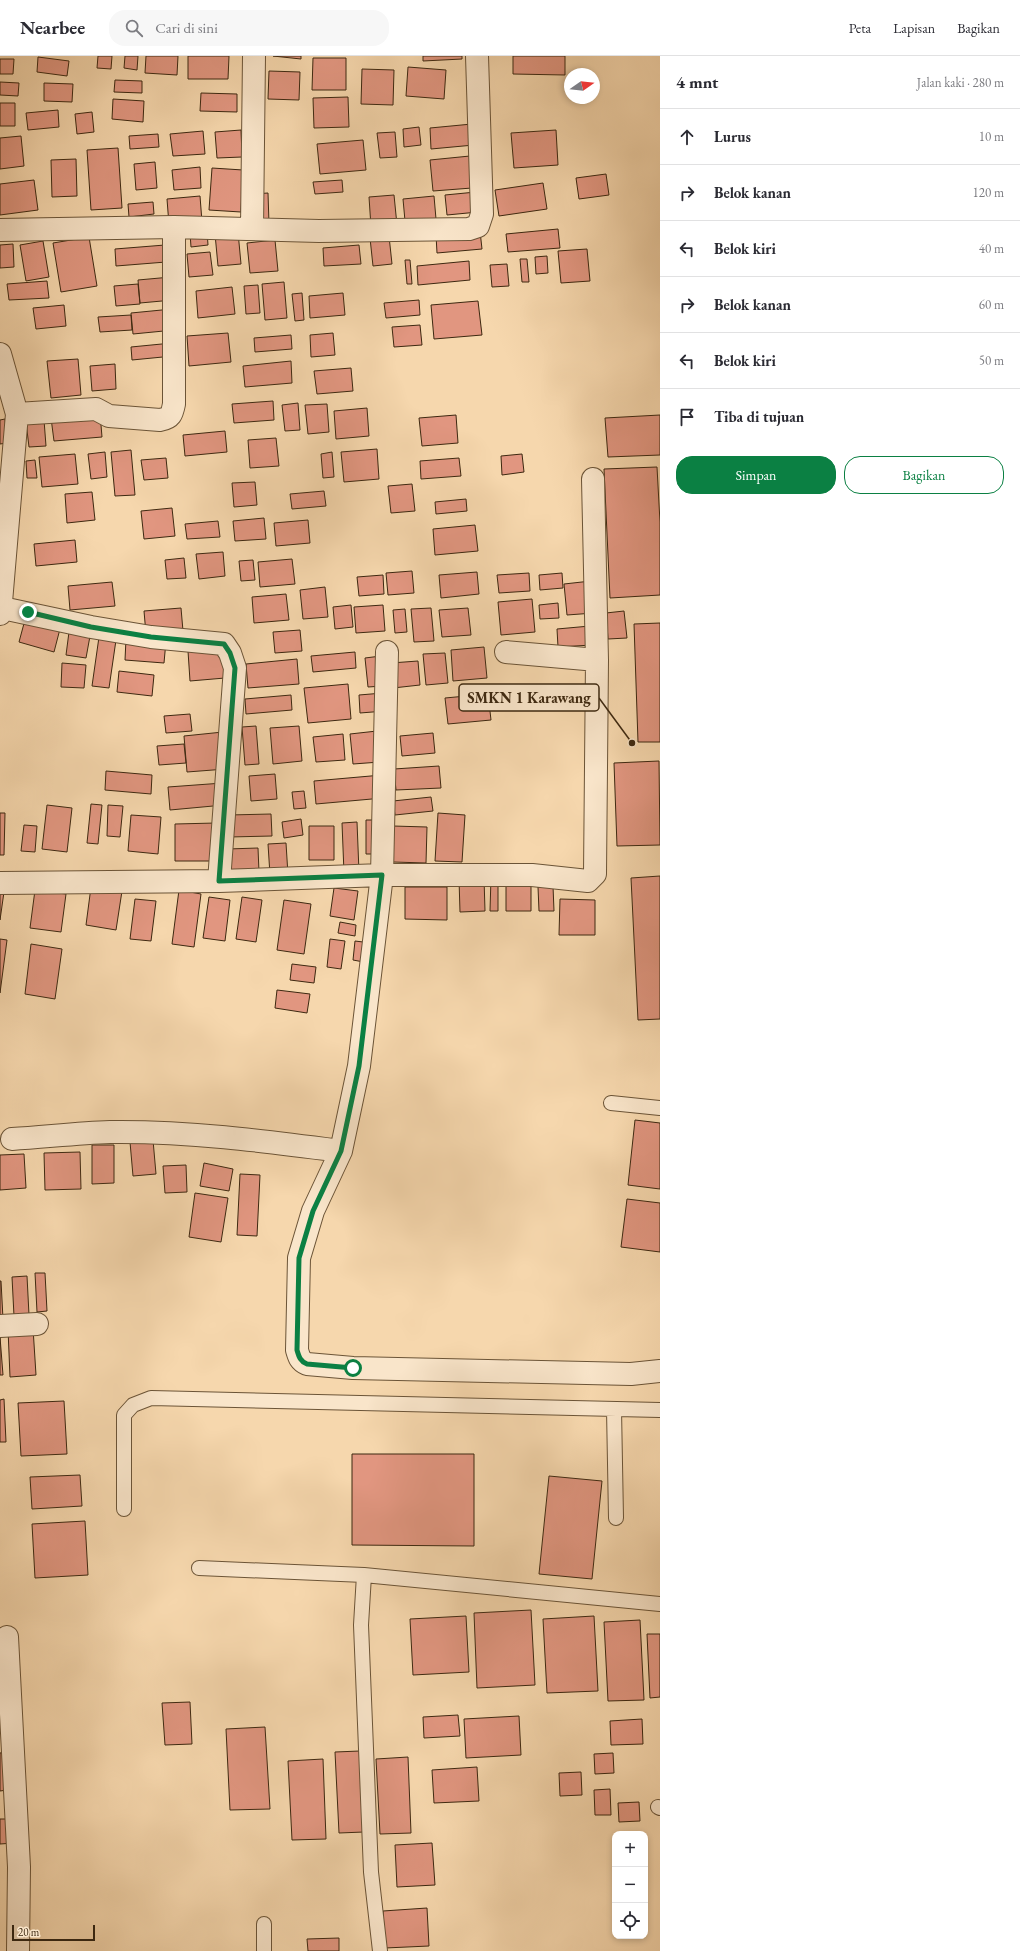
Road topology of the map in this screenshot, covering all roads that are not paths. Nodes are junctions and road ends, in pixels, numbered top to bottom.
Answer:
1 (254, 56) edge
2 (477, 56) edge
3 (174, 227) junction
4 (252, 228) junction
5 (0, 230) edge
6 (0, 354) edge
7 (17, 414) junction
8 (592, 478) dead end
9 (1, 611) edge
10 (387, 652) dead end
11 (506, 652) dead end
12 (597, 660) junction
13 (382, 875) junction
14 (219, 881) junction
15 (0, 883) edge
16 (610, 1103) dead end
17 (660, 1108) edge
18 (12, 1139) dead end
19 (341, 1151) junction
20 (37, 1324) dead end
21 (0, 1326) edge
22 (660, 1371) edge
23 (614, 1409) junction
24 (660, 1410) edge
25 (124, 1509) dead end
26 (616, 1518) dead end
27 (199, 1568) dead end
28 (364, 1575) junction
29 (660, 1604) edge
30 (7, 1637) dead end
31 (264, 1924) dead end
32 (18, 1951) edge
33 (264, 1951) edge
34 (380, 1951) edge

1 - 4 street
2 - 4 street
3 - 4 street
3 - 5 street
3 - 7 street
6 - 7 street
7 - 9 street
8 - 12 street
9 - 14 street
10 - 13 street
11 - 12 street
12 - 13 street
13 - 14 street
13 - 19 street
14 - 15 street
16 - 17 lane
18 - 19 street
19 - 22 street
20 - 21 street
23 - 24 lane
23 - 25 lane
23 - 26 lane
27 - 28 lane
28 - 29 lane
28 - 34 lane
30 - 32 street
31 - 33 lane

